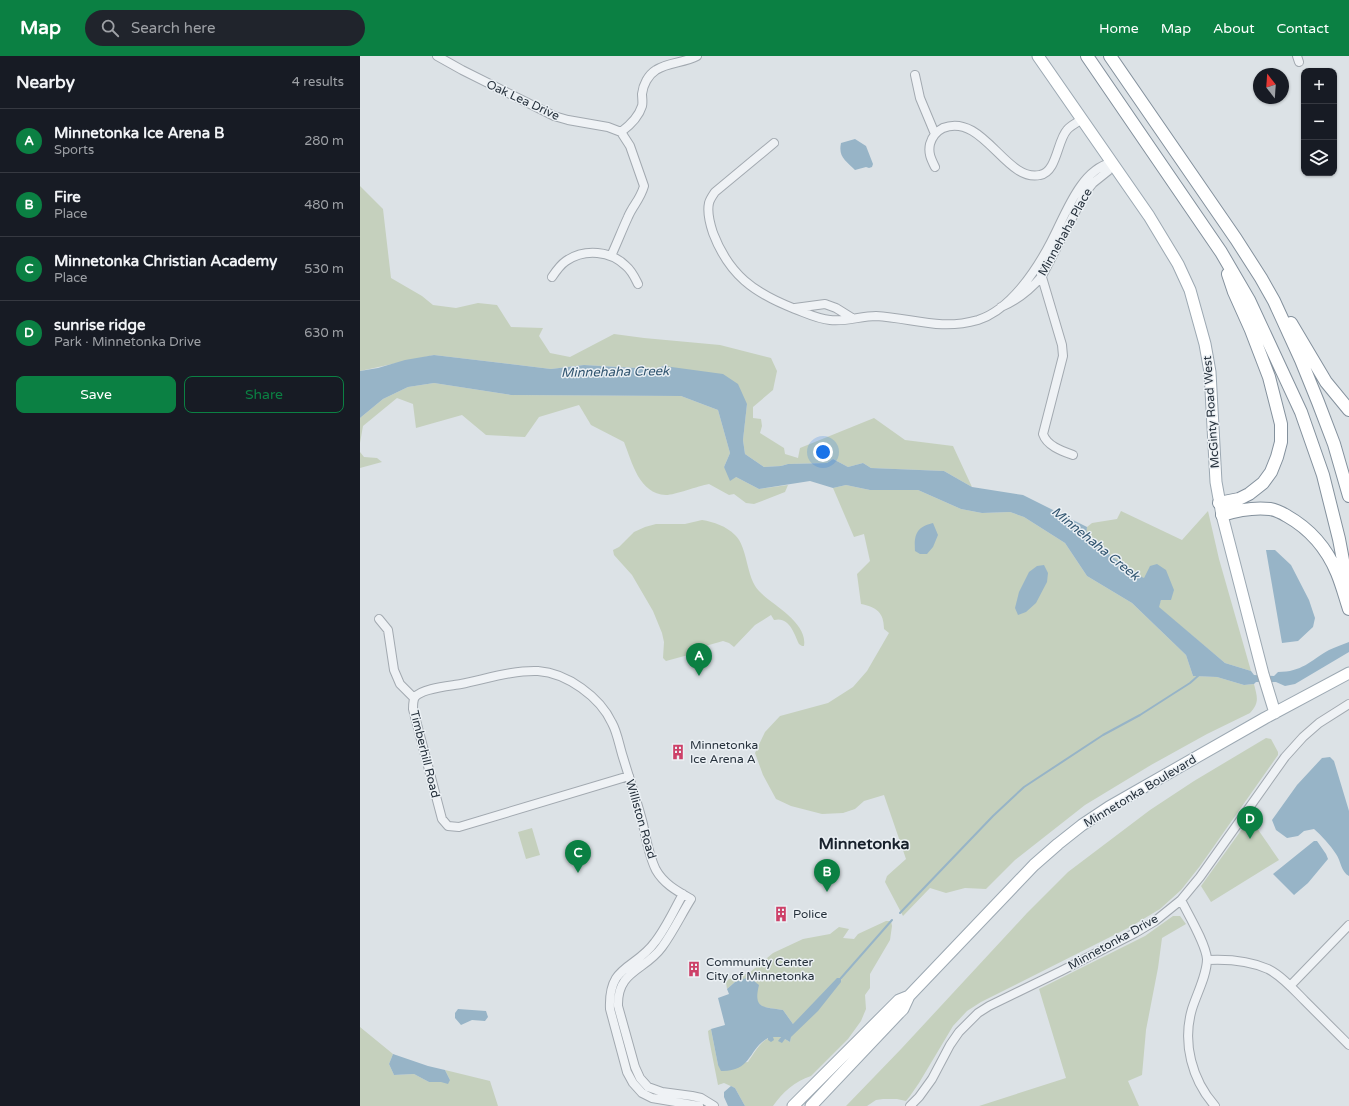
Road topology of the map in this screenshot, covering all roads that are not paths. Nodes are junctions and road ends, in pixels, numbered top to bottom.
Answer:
1 (437, 56) edge
2 (697, 56) edge
3 (1038, 56) edge
4 (1086, 56) edge
5 (1110, 56) edge
6 (916, 75) dead end
7 (1082, 120) junction
8 (621, 132) junction
9 (935, 134) junction
10 (774, 143) dead end
11 (1111, 163) junction
12 (935, 167) dead end
13 (1221, 252) junction
14 (611, 256) junction
15 (1036, 266) junction
16 (1042, 276) junction
17 (552, 277) dead end
18 (638, 284) dead end
19 (1274, 301) junction
20 (794, 308) junction
21 (1000, 308) junction
22 (852, 318) junction
23 (1334, 392) junction
24 (1349, 406) edge
25 (1349, 410) edge
26 (1073, 455) dead end
27 (1349, 496) edge
28 (1221, 509) junction
29 (1349, 592) edge
30 (1349, 609) edge
31 (379, 619) dead end
32 (1349, 673) edge
33 (414, 698) junction
34 (1349, 704) edge
35 (1275, 713) junction
36 (615, 732) joint
37 (629, 776) junction
38 (687, 897) junction
39 (1181, 900) junction
40 (1349, 925) edge
41 (1207, 960) junction
42 (1290, 986) junction
43 (909, 996) junction
44 (1349, 1045) edge
45 (699, 1106) edge
46 (714, 1106) edge
47 (793, 1106) edge
48 (811, 1106) edge
49 (910, 1106) edge
50 (1215, 1106) edge

1 - 8 street, Oak Lea Drive
2 - 8 street
3 - 7 main road, McGinty Road West
4 - 13 highway
5 - 19 highway
6 - 9 street
7 - 9 street
7 - 11 main road, McGinty Road West
8 - 14 street
9 - 12 street
10 - 20 street, Minnehaha Place
11 - 15 street, Minnehaha Place
11 - 16 street, Minnehaha Place
11 - 28 main road, McGinty Road West
13 - 28 highway
13 - 29 highway
14 - 17 street
14 - 18 street
15 - 16 street
15 - 21 street, Minnehaha Place
16 - 21 street, Minnehaha Place
16 - 26 street
19 - 23 highway
19 - 27 highway
20 - 22 street, Minnehaha Place
20 - 22 street, Minnehaha Place
21 - 22 street, Minnehaha Place
23 - 24 highway
23 - 25 highway
28 - 30 highway
28 - 35 main road, McGinty Road West
31 - 33 street
32 - 35 main road, Minnetonka Boulevard
33 - 36 street, Timberhill Road
33 - 37 street, Timberhill Road
34 - 39 street, Minnetonka Drive
35 - 43 main road, Minnetonka Boulevard
36 - 37 street, Williston Road
37 - 38 street, Williston Road
38 - 45 street
38 - 46 street
39 - 41 street
39 - 49 street, Minnetonka Drive
40 - 42 street
41 - 42 street
41 - 50 street
42 - 44 street
43 - 47 main road, Minnetonka Boulevard
43 - 48 main road, Minnetonka Boulevard

